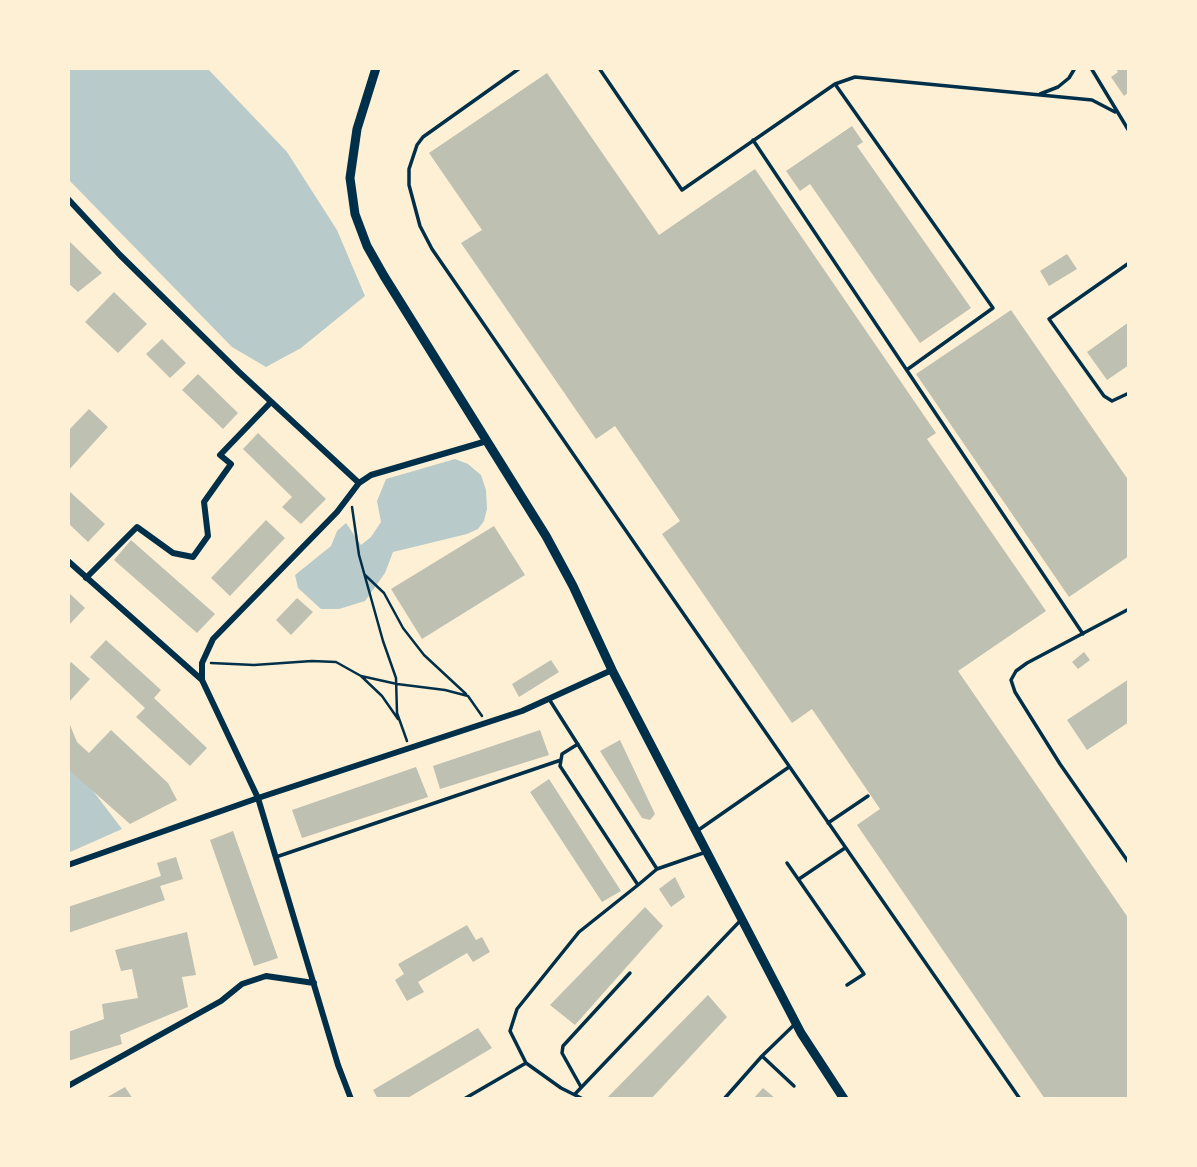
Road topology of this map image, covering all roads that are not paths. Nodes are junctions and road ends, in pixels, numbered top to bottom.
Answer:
1 (376, 68) edge
2 (520, 68) edge
3 (599, 68) edge
4 (1075, 68) edge
5 (1091, 68) edge
6 (835, 84) junction
7 (1038, 95) junction
8 (1115, 112) junction
9 (1129, 131) edge
10 (753, 140) junction
11 (68, 199) edge
12 (1129, 262) edge
13 (908, 369) junction
14 (1129, 393) edge
15 (271, 402) junction
16 (487, 441) junction
17 (359, 483) junction
18 (68, 561) edge
19 (86, 578) junction
20 (1129, 610) edge
21 (1083, 634) junction
22 (612, 670) junction
23 (202, 680) junction
24 (549, 698) junction
25 (578, 744) junction
26 (561, 760) junction
27 (789, 767) junction
28 (868, 796) dead end
29 (258, 798) junction
30 (828, 823) junction
31 (697, 831) junction
32 (845, 848) junction
33 (707, 852) junction
34 (276, 857) junction
35 (787, 863) dead end
36 (1129, 863) edge
37 (68, 864) edge
38 (657, 869) junction
39 (799, 879) junction
40 (638, 885) junction
41 (742, 919) junction
42 (630, 972) dead end
43 (314, 984) junction
44 (847, 985) dead end
45 (796, 1024) junction
46 (762, 1056) junction
47 (526, 1063) junction
48 (68, 1086) edge
49 (794, 1086) dead end
50 (581, 1087) junction
51 (575, 1094) junction
52 (351, 1099) edge
53 (464, 1099) edge
54 (583, 1099) edge
55 (724, 1099) edge
56 (844, 1099) edge
57 (1020, 1099) edge

1 - 16 main road
2 - 27 lane
3 - 10 lane
4 - 7 lane
5 - 8 lane
6 - 7 lane
6 - 10 lane
6 - 13 lane
7 - 8 lane
8 - 9 lane
10 - 13 lane
11 - 15 street
12 - 14 lane
13 - 21 lane
15 - 17 street
15 - 19 street
16 - 17 street
16 - 22 main road
17 - 23 street
18 - 19 street
19 - 23 street
20 - 21 lane
21 - 36 lane
22 - 24 street
22 - 31 main road
23 - 29 street
24 - 25 lane
24 - 29 street
25 - 26 lane
25 - 38 lane
26 - 34 lane
26 - 40 lane
27 - 30 lane
27 - 31 lane
28 - 30 lane
29 - 34 street
29 - 37 street
30 - 32 lane
31 - 33 main road
32 - 39 lane
32 - 57 lane
33 - 38 lane
33 - 41 main road
34 - 43 street
35 - 39 lane
38 - 40 lane
39 - 44 lane
40 - 47 lane
41 - 45 main road
41 - 50 lane
42 - 50 lane
43 - 48 street
43 - 52 street
45 - 46 lane
45 - 56 main road
46 - 49 lane
46 - 55 lane
47 - 51 lane
47 - 53 lane
50 - 51 lane
51 - 54 lane

